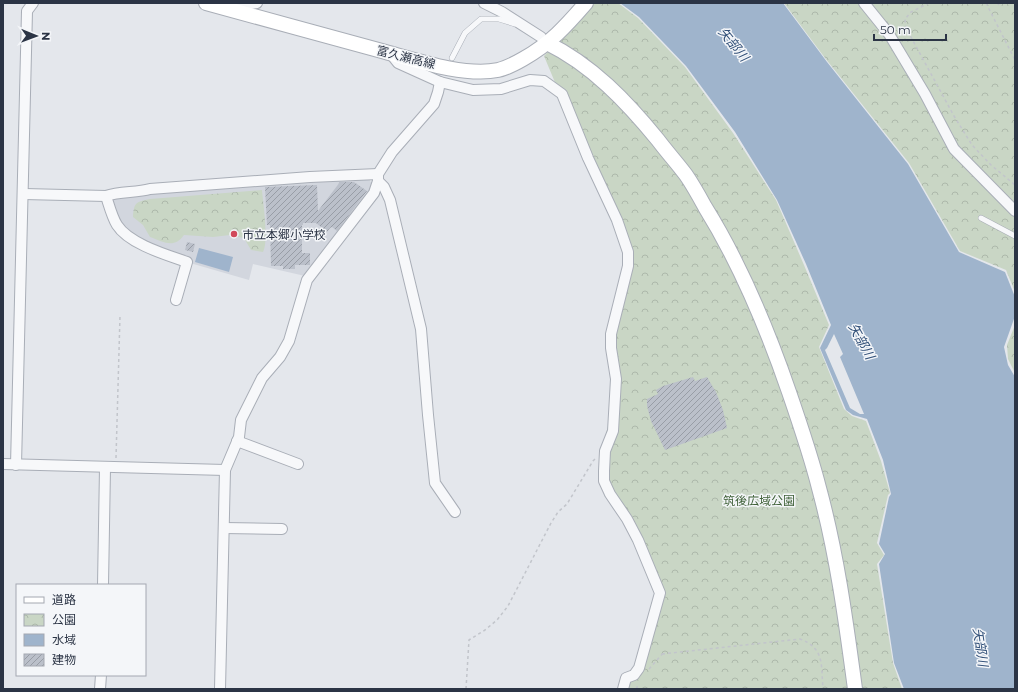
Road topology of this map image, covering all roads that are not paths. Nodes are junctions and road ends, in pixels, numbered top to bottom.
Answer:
1 (33, 3) edge
2 (206, 3) edge
3 (257, 3) edge
4 (484, 3) edge
5 (586, 3) edge
6 (864, 3) edge
7 (227, 9) junction
8 (528, 28) junction
9 (548, 39) junction
10 (390, 53) junction
11 (452, 58) dead end
12 (441, 80) junction
13 (378, 177) junction
14 (24, 194) junction
15 (106, 196) junction
16 (1015, 211) edge
17 (981, 218) dead end
18 (1015, 236) edge
19 (176, 300) dead end
20 (237, 441) junction
21 (3, 464) edge
22 (298, 464) dead end
23 (16, 465) junction
24 (105, 468) junction
25 (225, 470) junction
26 (455, 512) dead end
27 (224, 528) junction
28 (282, 529) dead end
29 (103, 584) edge
30 (101, 676) edge
31 (100, 689) edge
32 (220, 689) edge
33 (623, 689) edge
34 (855, 689) edge

1 - 14 street
2 - 7 street, 富久瀬高線
3 - 7 street
4 - 8 street
5 - 9 street, 富久瀬高線
6 - 16 street
7 - 10 street, 富久瀬高線
8 - 9 street
8 - 11 lane
9 - 10 street, 富久瀬高線
9 - 34 street
10 - 12 street
12 - 13 street
12 - 33 street
13 - 15 street
13 - 20 street
13 - 26 street
14 - 15 street
14 - 23 street
15 - 19 street
17 - 18 lane
20 - 22 street
20 - 25 street
21 - 23 street
23 - 24 street
24 - 25 street
24 - 29 street
25 - 27 street
27 - 28 street
27 - 32 street
30 - 31 street

